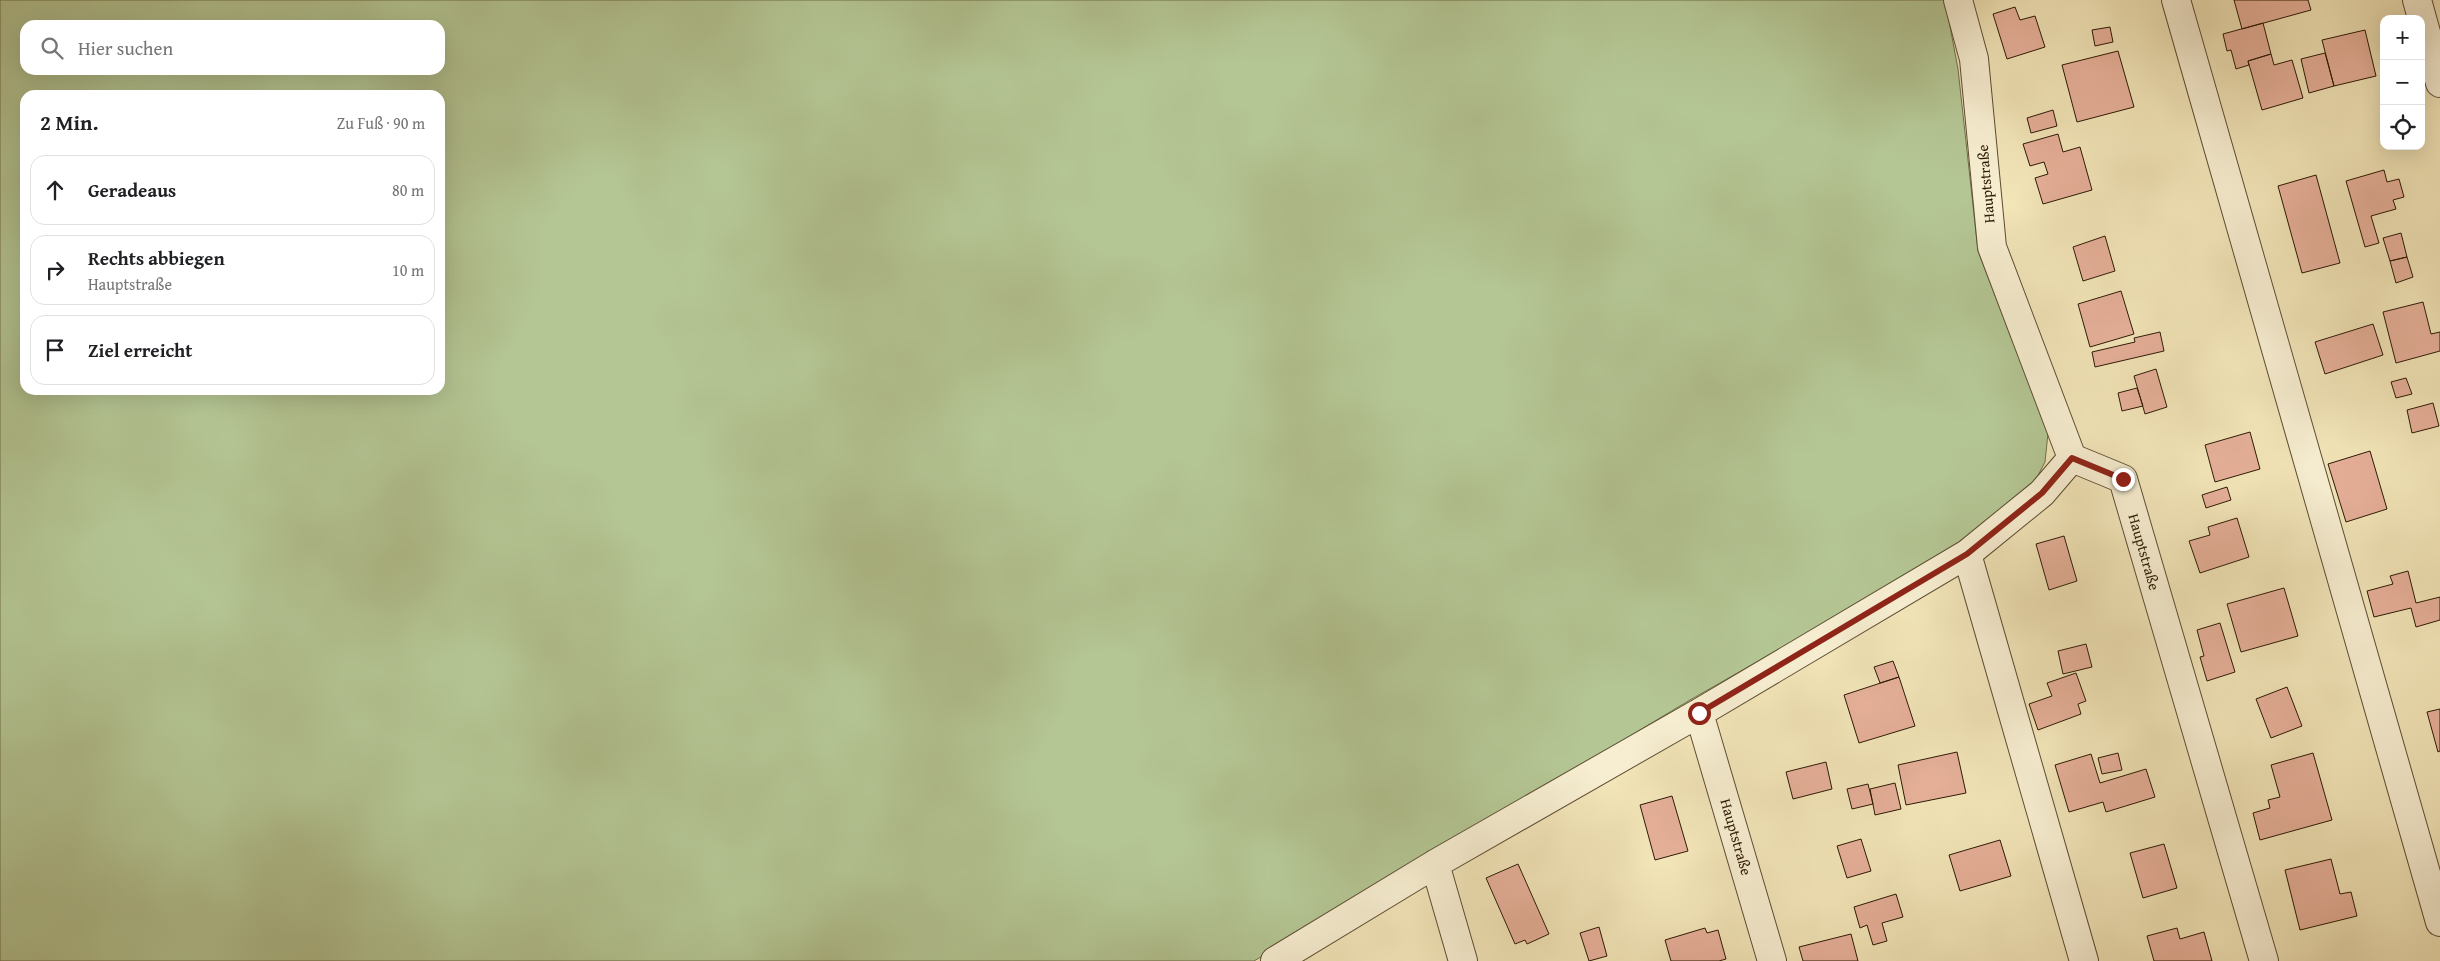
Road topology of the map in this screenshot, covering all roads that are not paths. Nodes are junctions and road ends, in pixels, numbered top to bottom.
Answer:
1 (1958, 0) edge
2 (2176, 0) edge
3 (2417, 0) edge
4 (2440, 83) edge
5 (2072, 458) junction
6 (1967, 554) junction
7 (1699, 713) junction
8 (1435, 864) junction
9 (2440, 922) edge
10 (1275, 961) edge
11 (1462, 961) edge
12 (1772, 961) edge
13 (2084, 961) edge
14 (2264, 961) edge

1 - 5 lane, Hauptstraße
2 - 9 lane
3 - 4 lane
5 - 6 lane
5 - 14 lane, Hauptstraße
6 - 7 lane
6 - 13 lane
7 - 8 lane
7 - 12 lane, Hauptstraße
8 - 10 lane
8 - 11 lane

